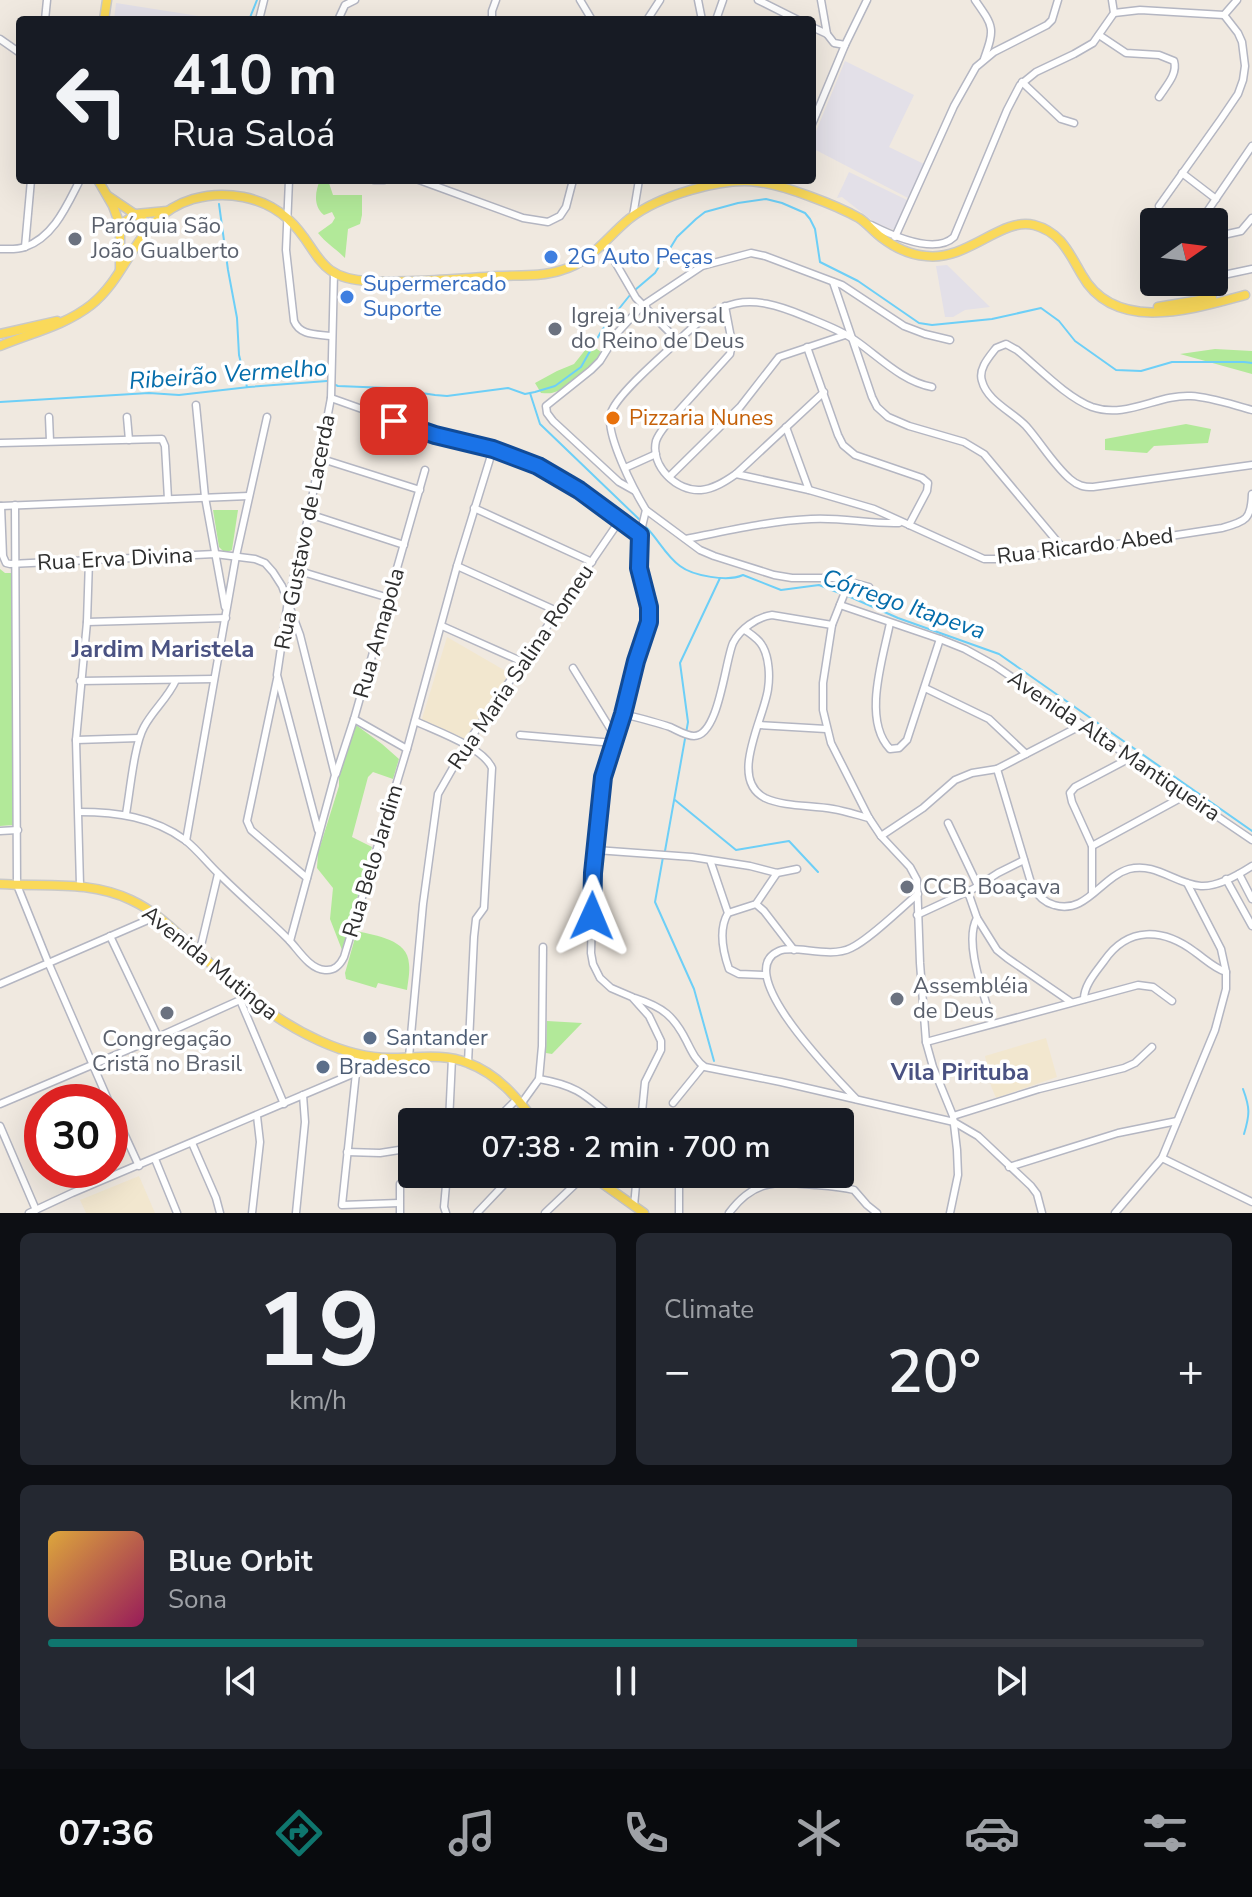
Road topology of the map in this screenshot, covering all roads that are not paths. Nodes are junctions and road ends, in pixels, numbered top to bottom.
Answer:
1 (355, 0) edge
2 (758, 0) edge
3 (821, 0) edge
4 (867, 0) edge
5 (975, 0) edge
6 (1058, 0) edge
7 (1112, 0) edge
8 (1237, 0) edge
9 (1114, 13) junction
10 (1224, 15) junction
11 (340, 16) edge
12 (790, 16) edge
13 (816, 29) edge
14 (827, 34) junction
15 (1099, 35) junction
16 (845, 45) junction
17 (984, 59) junction
18 (1022, 82) junction
19 (1159, 97) dead end
20 (816, 114) edge
21 (1074, 123) dead end
22 (1252, 146) edge
23 (1182, 173) junction
24 (31, 184) edge
25 (78, 184) edge
26 (100, 184) edge
27 (289, 184) edge
28 (430, 184) edge
29 (572, 184) edge
30 (638, 184) edge
31 (720, 184) edge
32 (782, 184) edge
33 (107, 195) junction
34 (1216, 199) junction
35 (1159, 206) dead end
36 (1210, 208) edge
37 (167, 211) junction
38 (136, 214) junction
39 (633, 216) junction
40 (287, 218) junction
41 (1252, 218) edge
42 (863, 220) junction
43 (120, 225) junction
44 (149, 228) junction
45 (1228, 234) edge
46 (881, 237) junction
47 (895, 237) junction
48 (604, 243) junction
49 (25, 247) junction
50 (121, 248) junction
51 (0, 249) edge
52 (129, 254) junction
53 (120, 269) junction
54 (1252, 269) edge
55 (334, 273) junction
56 (1228, 274) edge
57 (833, 282) junction
58 (1248, 294) edge
59 (642, 306) junction
60 (725, 306) junction
61 (69, 319) junction
62 (1, 333) edge
63 (331, 336) junction
64 (849, 336) junction
65 (950, 340) dead end
66 (678, 341) junction
67 (0, 346) edge
68 (807, 347) junction
69 (932, 387) dead end
70 (824, 392) junction
71 (331, 396) junction
72 (196, 405) dead end
73 (1252, 410) edge
74 (49, 417) dead end
75 (127, 417) dead end
76 (267, 417) dead end
77 (786, 427) junction
78 (129, 440) junction
79 (50, 441) junction
80 (0, 443) edge
81 (493, 449) junction
82 (656, 454) junction
83 (319, 458) junction
84 (1252, 465) edge
85 (625, 468) junction
86 (425, 470) dead end
87 (736, 474) junction
88 (669, 477) junction
89 (420, 490) junction
90 (809, 490) junction
91 (635, 491) junction
92 (1252, 494) edge
93 (249, 496) junction
94 (205, 497) junction
95 (168, 499) junction
96 (15, 505) junction
97 (1, 506) edge
98 (474, 508) junction
99 (646, 510) junction
100 (309, 514) junction
101 (620, 520) junction
102 (906, 524) junction
103 (640, 535) junction
104 (686, 539) junction
105 (404, 545) junction
106 (1066, 552) junction
107 (215, 554) junction
108 (236, 556) junction
109 (89, 560) junction
110 (592, 562) junction
111 (15, 564) junction
112 (457, 566) junction
113 (296, 570) junction
114 (849, 582) junction
115 (869, 587) dead end
116 (389, 598) junction
117 (288, 601) junction
118 (840, 605) junction
119 (557, 611) junction
120 (226, 616) junction
121 (87, 622) junction
122 (890, 623) junction
123 (832, 625) junction
124 (442, 626) junction
125 (745, 630) junction
126 (940, 639) junction
127 (523, 662) junction
128 (573, 668) dead end
129 (277, 675) junction
130 (214, 679) junction
131 (176, 680) junction
132 (80, 681) junction
133 (925, 688) junction
134 (623, 714) junction
135 (354, 719) junction
136 (415, 721) junction
137 (759, 725) junction
138 (1082, 725) junction
139 (826, 729) junction
140 (520, 735) dead end
141 (139, 738) junction
142 (76, 740) junction
143 (615, 741) junction
144 (466, 745) junction
145 (407, 749) junction
146 (1026, 754) junction
147 (1132, 757) junction
148 (997, 769) junction
149 (335, 775) junction
150 (1186, 795) junction
151 (79, 812) junction
152 (126, 814) junction
153 (869, 818) junction
154 (948, 823) dead end
155 (18, 830) junction
156 (0, 831) edge
157 (319, 834) junction
158 (881, 836) junction
159 (1252, 840) edge
160 (186, 841) junction
161 (1092, 846) junction
162 (596, 850) junction
163 (710, 859) junction
164 (1024, 860) junction
165 (1252, 866) edge
166 (797, 869) dead end
167 (777, 873) junction
168 (218, 874) junction
169 (1239, 874) junction
170 (307, 878) junction
171 (1226, 879) junction
172 (1187, 883) junction
173 (0, 884) edge
174 (17, 885) junction
175 (80, 885) junction
176 (978, 886) junction
177 (968, 892) junction
178 (1092, 893) junction
179 (918, 894) junction
180 (1252, 899) edge
181 (756, 904) junction
182 (728, 913) junction
183 (917, 915) junction
184 (157, 916) junction
185 (977, 918) junction
186 (1252, 926) edge
187 (110, 936) junction
188 (290, 941) junction
189 (543, 947) dead end
190 (794, 950) junction
191 (199, 954) junction
192 (48, 962) junction
193 (1226, 972) junction
194 (765, 975) junction
195 (0, 984) edge
196 (632, 997) junction
197 (243, 998) junction
198 (1084, 999) junction
199 (1172, 1001) dead end
200 (1072, 1002) junction
201 (992, 1023) junction
202 (158, 1037) junction
203 (926, 1042) junction
204 (1152, 1047) dead end
205 (361, 1055) junction
206 (409, 1057) junction
207 (452, 1058) junction
208 (468, 1063) junction
209 (93, 1066) junction
210 (703, 1066) junction
211 (355, 1073) junction
212 (539, 1079) junction
213 (101, 1084) edge
214 (303, 1095) junction
215 (856, 1099) junction
216 (519, 1101) junction
217 (673, 1103) dead end
218 (0, 1104) edge
219 (284, 1104) junction
220 (450, 1108) edge
221 (511, 1108) edge
222 (525, 1108) edge
223 (602, 1108) edge
224 (642, 1108) edge
225 (257, 1116) junction
226 (954, 1119) junction
227 (1177, 1121) junction
228 (0, 1126) edge
229 (128, 1142) edge
230 (192, 1143) junction
231 (398, 1150) edge
232 (347, 1152) junction
233 (1162, 1158) junction
234 (155, 1159) junction
235 (139, 1166) junction
236 (1009, 1167) junction
237 (400, 1188) edge
238 (446, 1188) edge
239 (501, 1188) edge
240 (573, 1188) edge
241 (608, 1188) edge
242 (636, 1188) edge
243 (679, 1188) edge
244 (1252, 1202) edge
245 (399, 1203) junction
246 (634, 1206) junction
247 (33, 1212) edge
248 (177, 1213) edge
249 (220, 1213) edge
250 (252, 1213) edge
251 (296, 1213) edge
252 (400, 1213) edge
253 (446, 1213) edge
254 (477, 1213) edge
255 (545, 1213) edge
256 (644, 1213) edge
257 (679, 1213) edge
258 (729, 1213) edge
259 (877, 1213) edge
260 (950, 1213) edge
261 (1042, 1213) edge
262 (1115, 1213) edge

1 - 11 street
2 - 12 street
3 - 14 street
4 - 16 street
5 - 17 street
6 - 17 street
7 - 9 street
8 - 10 street
9 - 10 street
9 - 15 street
10 - 23 street
13 - 14 street
14 - 16 street
15 - 18 street
15 - 19 street
16 - 20 street
17 - 47 street
18 - 21 street
18 - 47 street
22 - 34 street
23 - 34 street
23 - 35 street
24 - 49 street
25 - 49 street
26 - 33 main road
27 - 40 street
28 - 29 street
30 - 39 street
31 - 39 main road
32 - 42 main road
33 - 38 main road
33 - 43 main road
34 - 36 street
37 - 38 main road
37 - 40 main road
37 - 44 main road
38 - 43 main road
38 - 44 main road
39 - 48 main road
40 - 55 main road
40 - 63 street
41 - 45 street
42 - 46 main road
42 - 47 street
43 - 50 main road
44 - 52 main road
46 - 47 street
46 - 58 main road
48 - 55 main road
48 - 59 street
49 - 51 street
50 - 52 main road
50 - 53 main road
52 - 53 main road
53 - 61 main road
54 - 56 street
55 - 63 street, Rua Gustavo de Lacerda
57 - 59 street
57 - 64 street
57 - 65 street
59 - 66 street
59 - 91 street
60 - 64 street
60 - 66 street
60 - 82 street
61 - 62 main road
61 - 67 main road
63 - 71 street, Rua Gustavo de Lacerda
64 - 68 street
64 - 69 street
64 - 106 street
66 - 85 street
68 - 70 street
68 - 88 street
70 - 77 street
70 - 102 street
71 - 81 street
71 - 83 street, Rua Gustavo de Lacerda
72 - 94 street
73 - 84 street
74 - 79 street
75 - 78 street
76 - 93 street
77 - 87 street
77 - 90 street
78 - 79 street
78 - 95 street
79 - 80 street
81 - 98 street, Rua Belo Jardim
81 - 101 street
82 - 85 street
82 - 88 street
83 - 89 street
83 - 100 street, Rua Gustavo de Lacerda
85 - 91 street
86 - 89 street, Rua Amapola
87 - 88 street
87 - 90 street, Rua Ricardo Abed
89 - 105 street, Rua Amapola
90 - 102 street, Rua Ricardo Abed
91 - 99 street
92 - 106 street, Rua Ricardo Abed
93 - 94 street
93 - 108 street
94 - 95 street
94 - 107 street
95 - 96 street
96 - 97 street
96 - 111 street
97 - 111 street
98 - 110 street
98 - 112 street, Rua Belo Jardim
99 - 103 street
99 - 104 street
100 - 105 street
100 - 113 street, Rua Gustavo de Lacerda
101 - 103 street
101 - 110 street, Rua Maria Salina Romeu
102 - 104 street
102 - 106 street, Rua Ricardo Abed
103 - 134 street
104 - 114 street
105 - 116 street, Rua Amapola
107 - 108 street, Rua Erva Divina
107 - 109 street, Rua Erva Divina
107 - 120 street
108 - 117 street, Rua Erva Divina
108 - 120 street
109 - 111 street, Rua Erva Divina
109 - 121 street
110 - 119 street, Rua Maria Salina Romeu
111 - 155 street
112 - 119 street
112 - 124 street, Rua Belo Jardim
113 - 116 street
113 - 117 street, Rua Gustavo de Lacerda
114 - 115 street
114 - 118 street
116 - 135 street, Rua Amapola
117 - 129 street, Rua Gustavo de Lacerda
117 - 149 street, Rua Erva Divina
118 - 122 street, Avenida Alta Mantiqueira
118 - 123 street
119 - 127 street, Rua Maria Salina Romeu
120 - 121 street
120 - 130 street
121 - 132 street
122 - 126 street, Avenida Alta Mantiqueira
122 - 133 street
123 - 125 street
123 - 139 street
124 - 127 street
124 - 136 street, Rua Belo Jardim
125 - 134 street
125 - 137 street
126 - 133 street
126 - 138 street, Avenida Alta Mantiqueira
127 - 144 street, Rua Maria Salina Romeu
128 - 143 street
129 - 157 street, Rua Gustavo de Lacerda
129 - 170 street
130 - 131 street
130 - 160 street
131 - 132 street
131 - 141 street
132 - 142 street
133 - 146 street
134 - 143 street
135 - 145 street
135 - 149 street, Rua Amapola
136 - 144 street
136 - 145 street, Rua Belo Jardim
137 - 139 street
137 - 153 street
138 - 146 street
138 - 147 street, Avenida Alta Mantiqueira
139 - 153 street
140 - 143 street
141 - 142 street
141 - 152 street
142 - 151 street
143 - 162 street
144 - 206 street, Rua Maria Salina Romeu
144 - 208 street
145 - 188 street, Rua Belo Jardim
146 - 148 street
147 - 150 street, Avenida Alta Mantiqueira
147 - 161 street
148 - 158 street
148 - 164 street
149 - 157 street, Rua Amapola
150 - 159 street, Avenida Alta Mantiqueira
150 - 161 street
151 - 152 street, Rua Belo Jardim
151 - 175 street
152 - 160 street, Rua Belo Jardim
153 - 158 street
154 - 176 street
155 - 156 street
155 - 174 street
157 - 170 street, Rua Amapola
158 - 179 street
160 - 168 street, Rua Belo Jardim
161 - 178 street
162 - 163 street
162 - 196 street
163 - 167 street
163 - 182 street
164 - 176 street
164 - 178 street
165 - 169 street
166 - 167 street
167 - 181 street
168 - 188 street, Rua Belo Jardim
168 - 191 street
169 - 171 street
169 - 180 street
170 - 188 street, Rua Amapola
171 - 172 street
171 - 186 street
172 - 178 street
172 - 193 street
173 - 174 main road, Avenida Mutinga
174 - 175 main road, Avenida Mutinga
174 - 192 street
175 - 184 main road, Avenida Mutinga
176 - 177 street
177 - 183 street
177 - 185 street
179 - 183 street
179 - 190 street
181 - 182 street
181 - 190 street
182 - 194 street
183 - 203 street
184 - 187 street
184 - 191 main road, Avenida Mutinga
185 - 200 street
185 - 201 street
187 - 192 street
187 - 202 street
189 - 212 street
190 - 194 street
191 - 197 main road, Avenida Mutinga
192 - 195 street
192 - 209 street
193 - 198 street
193 - 227 street
194 - 215 street
196 - 210 street
196 - 224 street
197 - 202 street
197 - 205 main road, Avenida Mutinga
197 - 219 street
198 - 199 street
198 - 200 street
200 - 201 street
201 - 203 street
202 - 209 street
203 - 226 street
204 - 226 street
205 - 206 main road, Avenida Mutinga
205 - 211 street
206 - 207 main road, Avenida Mutinga
207 - 208 main road, Avenida Mutinga
207 - 220 street
208 - 216 main road, Avenida Mutinga
209 - 213 street
209 - 218 street
210 - 215 street
210 - 217 street
211 - 214 street
211 - 232 street
212 - 216 street
212 - 223 street
214 - 219 street
214 - 251 street
215 - 226 street
216 - 221 street
216 - 222 main road, Avenida Mutinga
219 - 225 street
225 - 230 street
225 - 250 street
226 - 236 street
226 - 260 street
227 - 233 street
227 - 236 street
228 - 247 street
229 - 235 street
230 - 234 street
230 - 249 street
231 - 232 street
232 - 245 street
233 - 244 street
233 - 262 street
234 - 235 street
234 - 248 street
235 - 247 street
236 - 261 street
237 - 245 street
238 - 253 street
239 - 254 street
240 - 255 street
241 - 246 main road
242 - 246 street
243 - 257 street
245 - 252 street
246 - 256 main road
258 - 259 street

